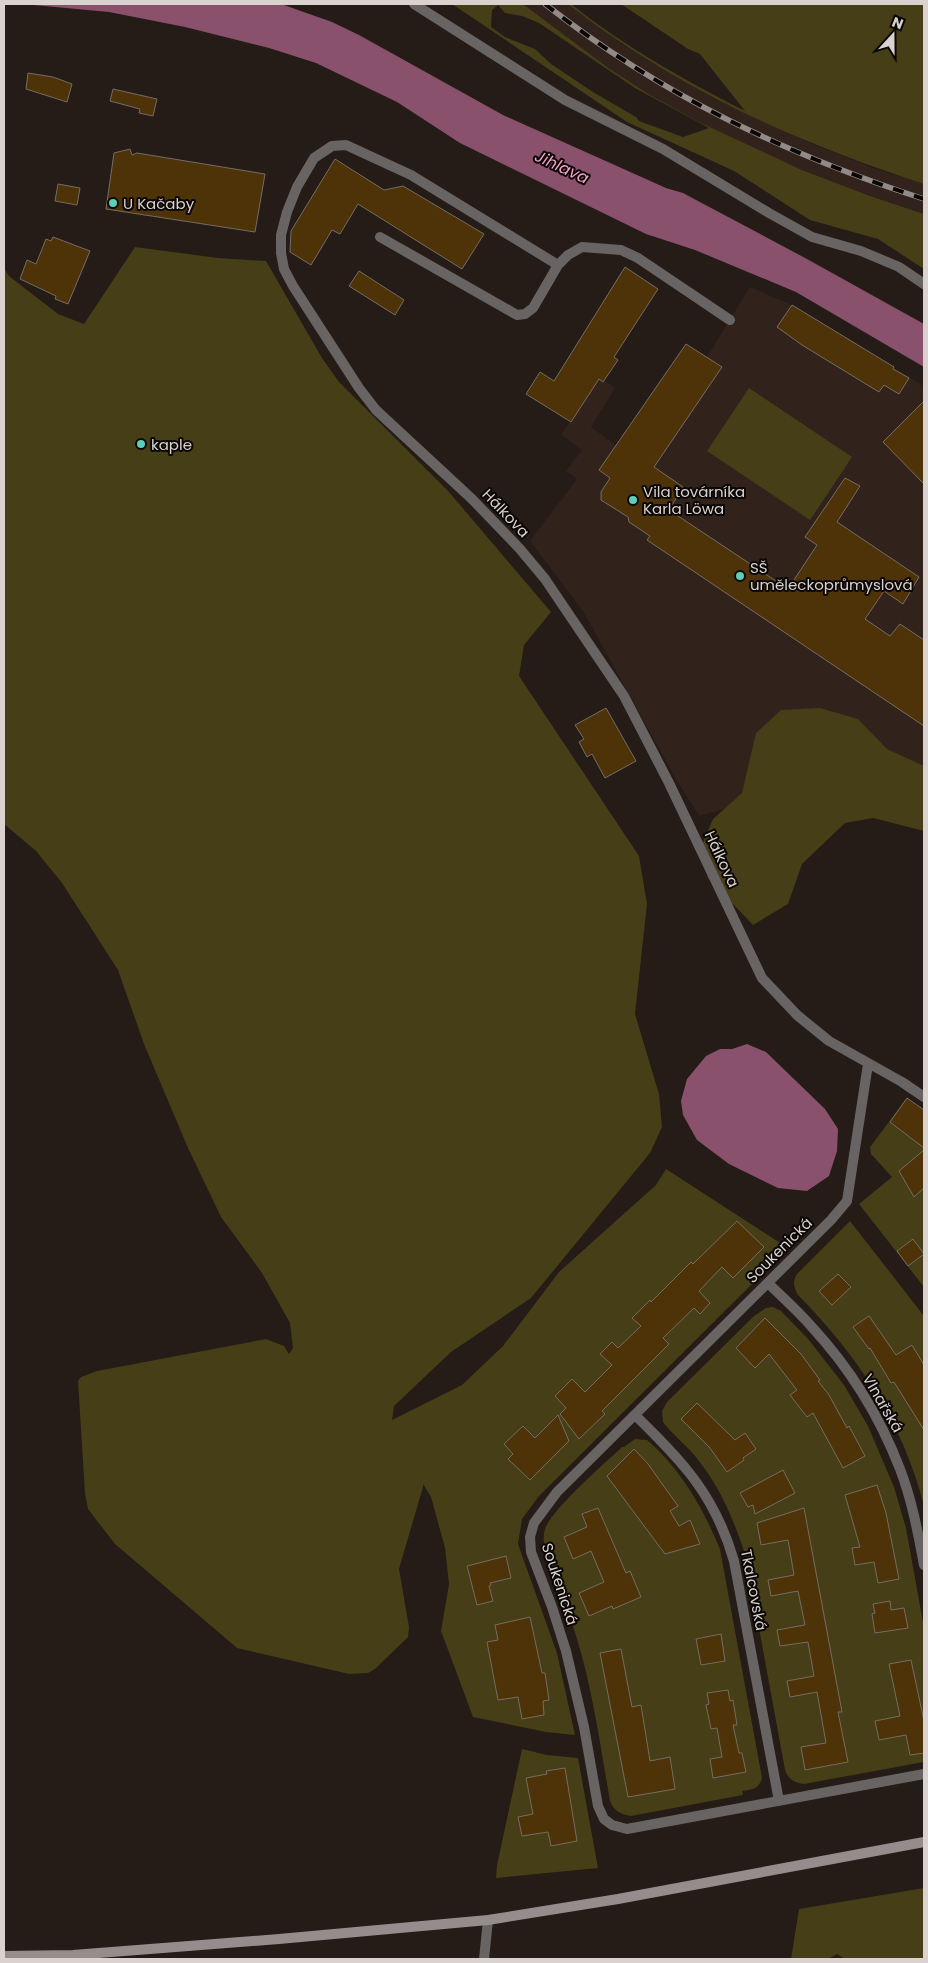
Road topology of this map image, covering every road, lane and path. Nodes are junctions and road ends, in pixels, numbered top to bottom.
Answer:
1 (414, 4) edge
2 (380, 237) dead end
3 (558, 265) junction
4 (924, 284) edge
5 (730, 320) dead end
6 (868, 1064) junction
7 (924, 1097) edge
8 (768, 1283) junction
9 (635, 1415) junction
10 (924, 1565) edge
11 (924, 1774) edge
12 (780, 1800) junction
13 (924, 1842) edge
14 (488, 1920) junction
15 (4, 1956) edge
16 (484, 1959) edge

1 - 4 street
2 - 3 street
3 - 5 street
3 - 6 street, Hálkova
6 - 7 street, Hálkova
6 - 8 street, Soukenická
8 - 9 street, Soukenická
8 - 10 street, Vlnařská
9 - 12 street, Tkalcovská
9 - 12 street, Soukenická
11 - 12 street, Soukenická
13 - 14 main road
14 - 15 main road
14 - 16 street

